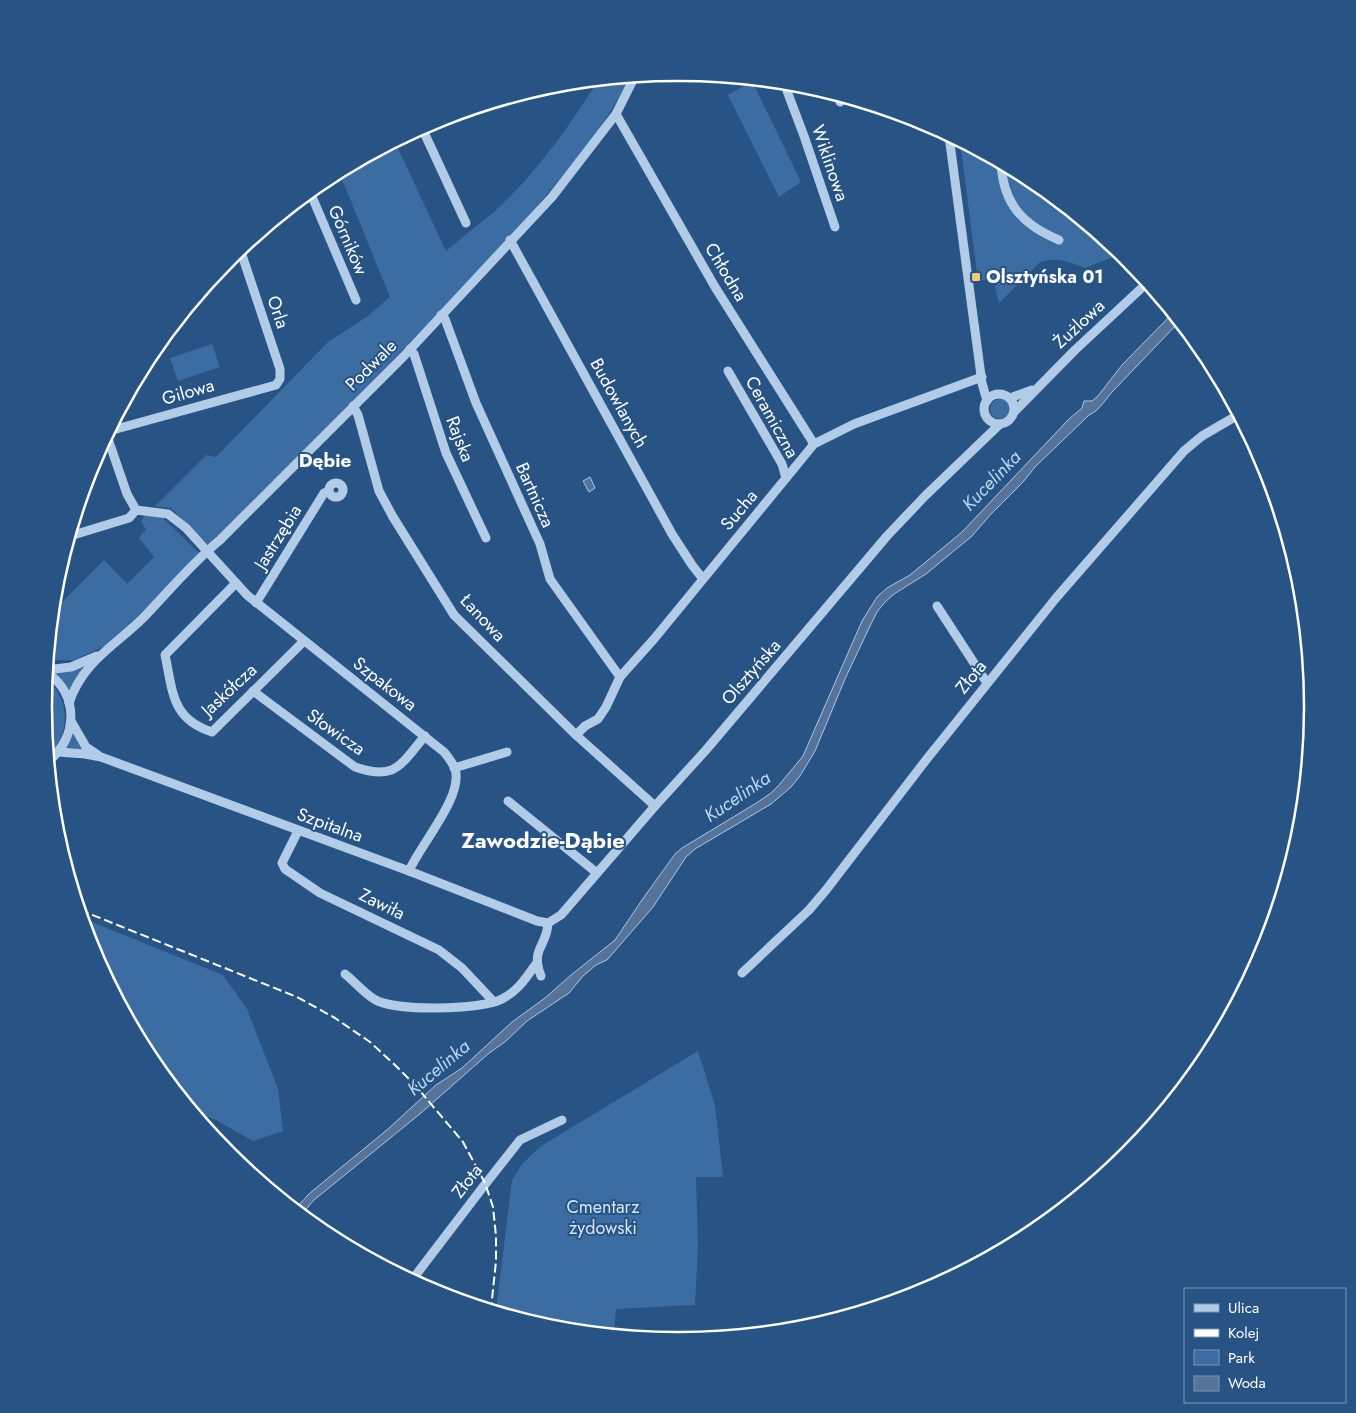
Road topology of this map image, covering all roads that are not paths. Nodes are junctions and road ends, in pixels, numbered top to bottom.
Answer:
1 (632, 83) edge
2 (787, 91) edge
3 (616, 114) junction
4 (425, 135) edge
5 (950, 144) edge
6 (1002, 172) edge
7 (313, 199) edge
8 (466, 223) dead end
9 (835, 227) dead end
10 (510, 240) junction
11 (1059, 240) dead end
12 (243, 258) edge
13 (1142, 288) edge
14 (356, 300) dead end
15 (441, 315) junction
16 (410, 349) junction
17 (728, 371) dead end
18 (982, 377) junction
19 (276, 385) joint
20 (1035, 390) junction
21 (996, 394) junction
22 (1010, 398) junction
23 (987, 401) junction
24 (353, 406) junction
25 (1014, 412) junction
26 (987, 417) junction
27 (1232, 417) edge
28 (1000, 424) junction
29 (117, 430) edge
30 (980, 442) junction
31 (814, 444) junction
32 (110, 445) edge
33 (786, 478) junction
34 (329, 492) dead end
35 (136, 510) junction
36 (77, 534) edge
37 (486, 538) dead end
38 (208, 550) junction
39 (703, 579) junction
40 (236, 583) junction
41 (256, 603) junction
42 (937, 606) dead end
43 (304, 641) junction
44 (104, 653) junction
45 (54, 670) edge
46 (53, 677) edge
47 (620, 677) junction
48 (988, 683) junction
49 (253, 691) junction
50 (69, 703) junction
51 (71, 721) junction
52 (576, 735) junction
53 (425, 736) junction
54 (58, 752) junction
55 (507, 752) dead end
56 (55, 755) edge
57 (101, 757) junction
58 (454, 768) junction
59 (508, 801) dead end
60 (655, 806) junction
61 (298, 831) junction
62 (409, 871) junction
63 (597, 873) junction
64 (548, 923) junction
65 (536, 964) junction
66 (742, 973) dead end
67 (345, 974) dead end
68 (541, 976) dead end
69 (493, 1001) junction
70 (562, 1120) dead end
71 (417, 1274) edge

1 - 3 street, Podwale
2 - 9 street, Wiklinowa
3 - 10 street, Podwale
3 - 31 street, Chłodna
4 - 8 street
5 - 18 street
6 - 11 street
7 - 14 street, Górników
10 - 15 street, Podwale
10 - 39 street, Budowlanych
12 - 19 street, Orla
13 - 20 street, Żużlowa
15 - 16 street, Podwale
15 - 47 street, Bartnicza
16 - 24 street, Podwale
16 - 37 street, Rajska
17 - 33 street, Ceramiczna
18 - 21 street
18 - 23 street
18 - 31 street, Sucha
19 - 29 street, Gilowa
20 - 22 street, Żużlowa
20 - 25 street, Żużlowa
21 - 22 street
21 - 23 street
22 - 25 street
23 - 26 street
24 - 38 street, Podwale
24 - 52 street, Łanowa
25 - 28 street
26 - 28 street
26 - 30 street, Olsztyńska
27 - 48 street, Złota
28 - 30 street, Olsztyńska
30 - 60 street, Olsztyńska
31 - 33 street, Sucha
32 - 35 street
33 - 39 street, Sucha
34 - 41 street, Jastrzębia
35 - 36 street
35 - 38 street, Szpakowa
38 - 40 street, Szpakowa
38 - 44 street, Podwale
39 - 47 street, Sucha
40 - 41 street, Szpakowa
40 - 49 street, Jaskółcza
41 - 43 street, Szpakowa
42 - 48 street
43 - 49 street, Jaskółcza
43 - 53 street, Szpakowa
44 - 45 street, Podwale
44 - 50 street, Podwale
46 - 50 street
47 - 52 street, Sucha
48 - 66 street, Złota
49 - 53 street, Słowicza
50 - 51 street
51 - 54 street
51 - 57 street, Szpitalna
52 - 60 street, Łanowa
53 - 58 street, Szpakowa
54 - 56 street
54 - 57 street, Szpitalna
55 - 58 street
57 - 61 street, Szpitalna
58 - 62 street
59 - 63 street
60 - 63 street, Olsztyńska
61 - 62 street, Szpitalna
61 - 69 street, Zawiła
62 - 64 street, Szpitalna
63 - 64 street, Olsztyńska
64 - 65 street
65 - 68 street
65 - 69 street
67 - 69 street
70 - 71 street, Złota

